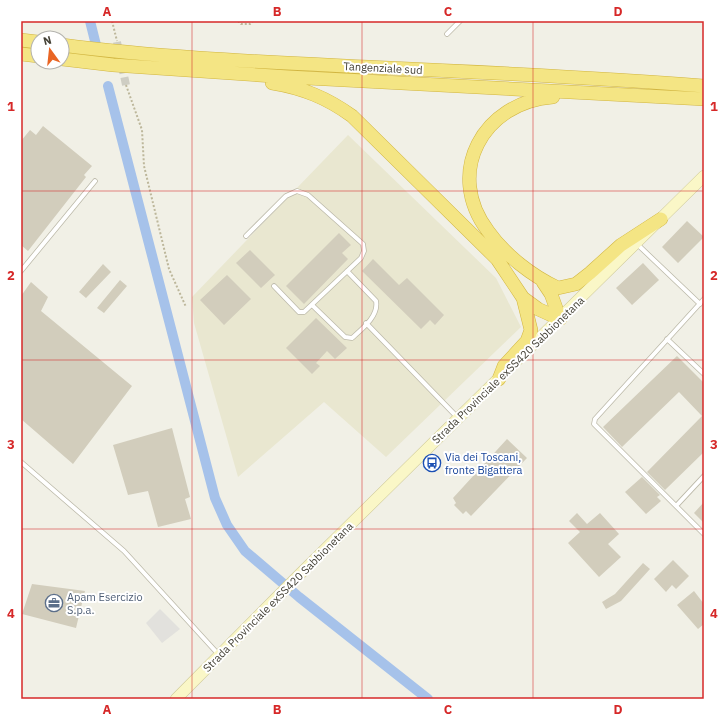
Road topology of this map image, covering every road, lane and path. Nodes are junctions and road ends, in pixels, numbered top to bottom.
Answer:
1 (112, 21) edge
2 (238, 21) edge
3 (253, 21) edge
4 (460, 21) edge
5 (447, 34) dead end
6 (117, 42) tunnel mouth
7 (70, 46) edge
8 (70, 60) edge
9 (114, 65) junction
10 (126, 85) tunnel mouth
11 (704, 86) edge
12 (584, 94) junction
13 (704, 100) edge
14 (704, 176) edge
15 (95, 181) dead end
16 (661, 219) junction
17 (246, 236) dead end
18 (637, 244) junction
19 (21, 271) edge
20 (347, 271) junction
21 (542, 280) junction
22 (274, 286) dead end
23 (523, 298) junction
24 (704, 299) edge
25 (312, 304) junction
26 (700, 304) junction
27 (186, 307) dead end
28 (560, 319) junction
29 (366, 323) junction
30 (667, 338) junction
31 (704, 374) edge
32 (499, 379) junction
33 (459, 418) junction
34 (21, 462) edge
35 (704, 476) edge
36 (676, 506) junction
37 (704, 534) edge
38 (220, 656) junction
39 (176, 699) edge

1 - 6 path
2 - 3 path
4 - 5 lane
7 - 11 highway, Tangenziale sud
8 - 9 highway, Tangenziale sud
9 - 12 highway, Tangenziale sud
9 - 23 highway
10 - 27 path
12 - 13 highway, Tangenziale sud
12 - 21 highway
14 - 16 main road, Strada Provinciale exSS420 Sabbionetana
15 - 19 lane
16 - 18 main road, Strada Provinciale exSS420 Sabbionetana
16 - 21 highway
17 - 20 lane
18 - 26 lane
18 - 28 main road, Strada Provinciale exSS420 Sabbionetana
20 - 25 lane
20 - 29 lane
21 - 28 highway
22 - 25 lane
23 - 28 highway
23 - 32 highway
24 - 26 lane
25 - 29 lane
26 - 30 lane
28 - 32 main road, Strada Provinciale exSS420 Sabbionetana
29 - 33 lane
30 - 31 lane
30 - 36 lane
32 - 33 main road, Strada Provinciale exSS420 Sabbionetana
33 - 38 main road, Strada Provinciale exSS420 Sabbionetana
34 - 38 lane
35 - 36 lane
36 - 37 lane
38 - 39 main road, Strada Provinciale exSS420 Sabbionetana

